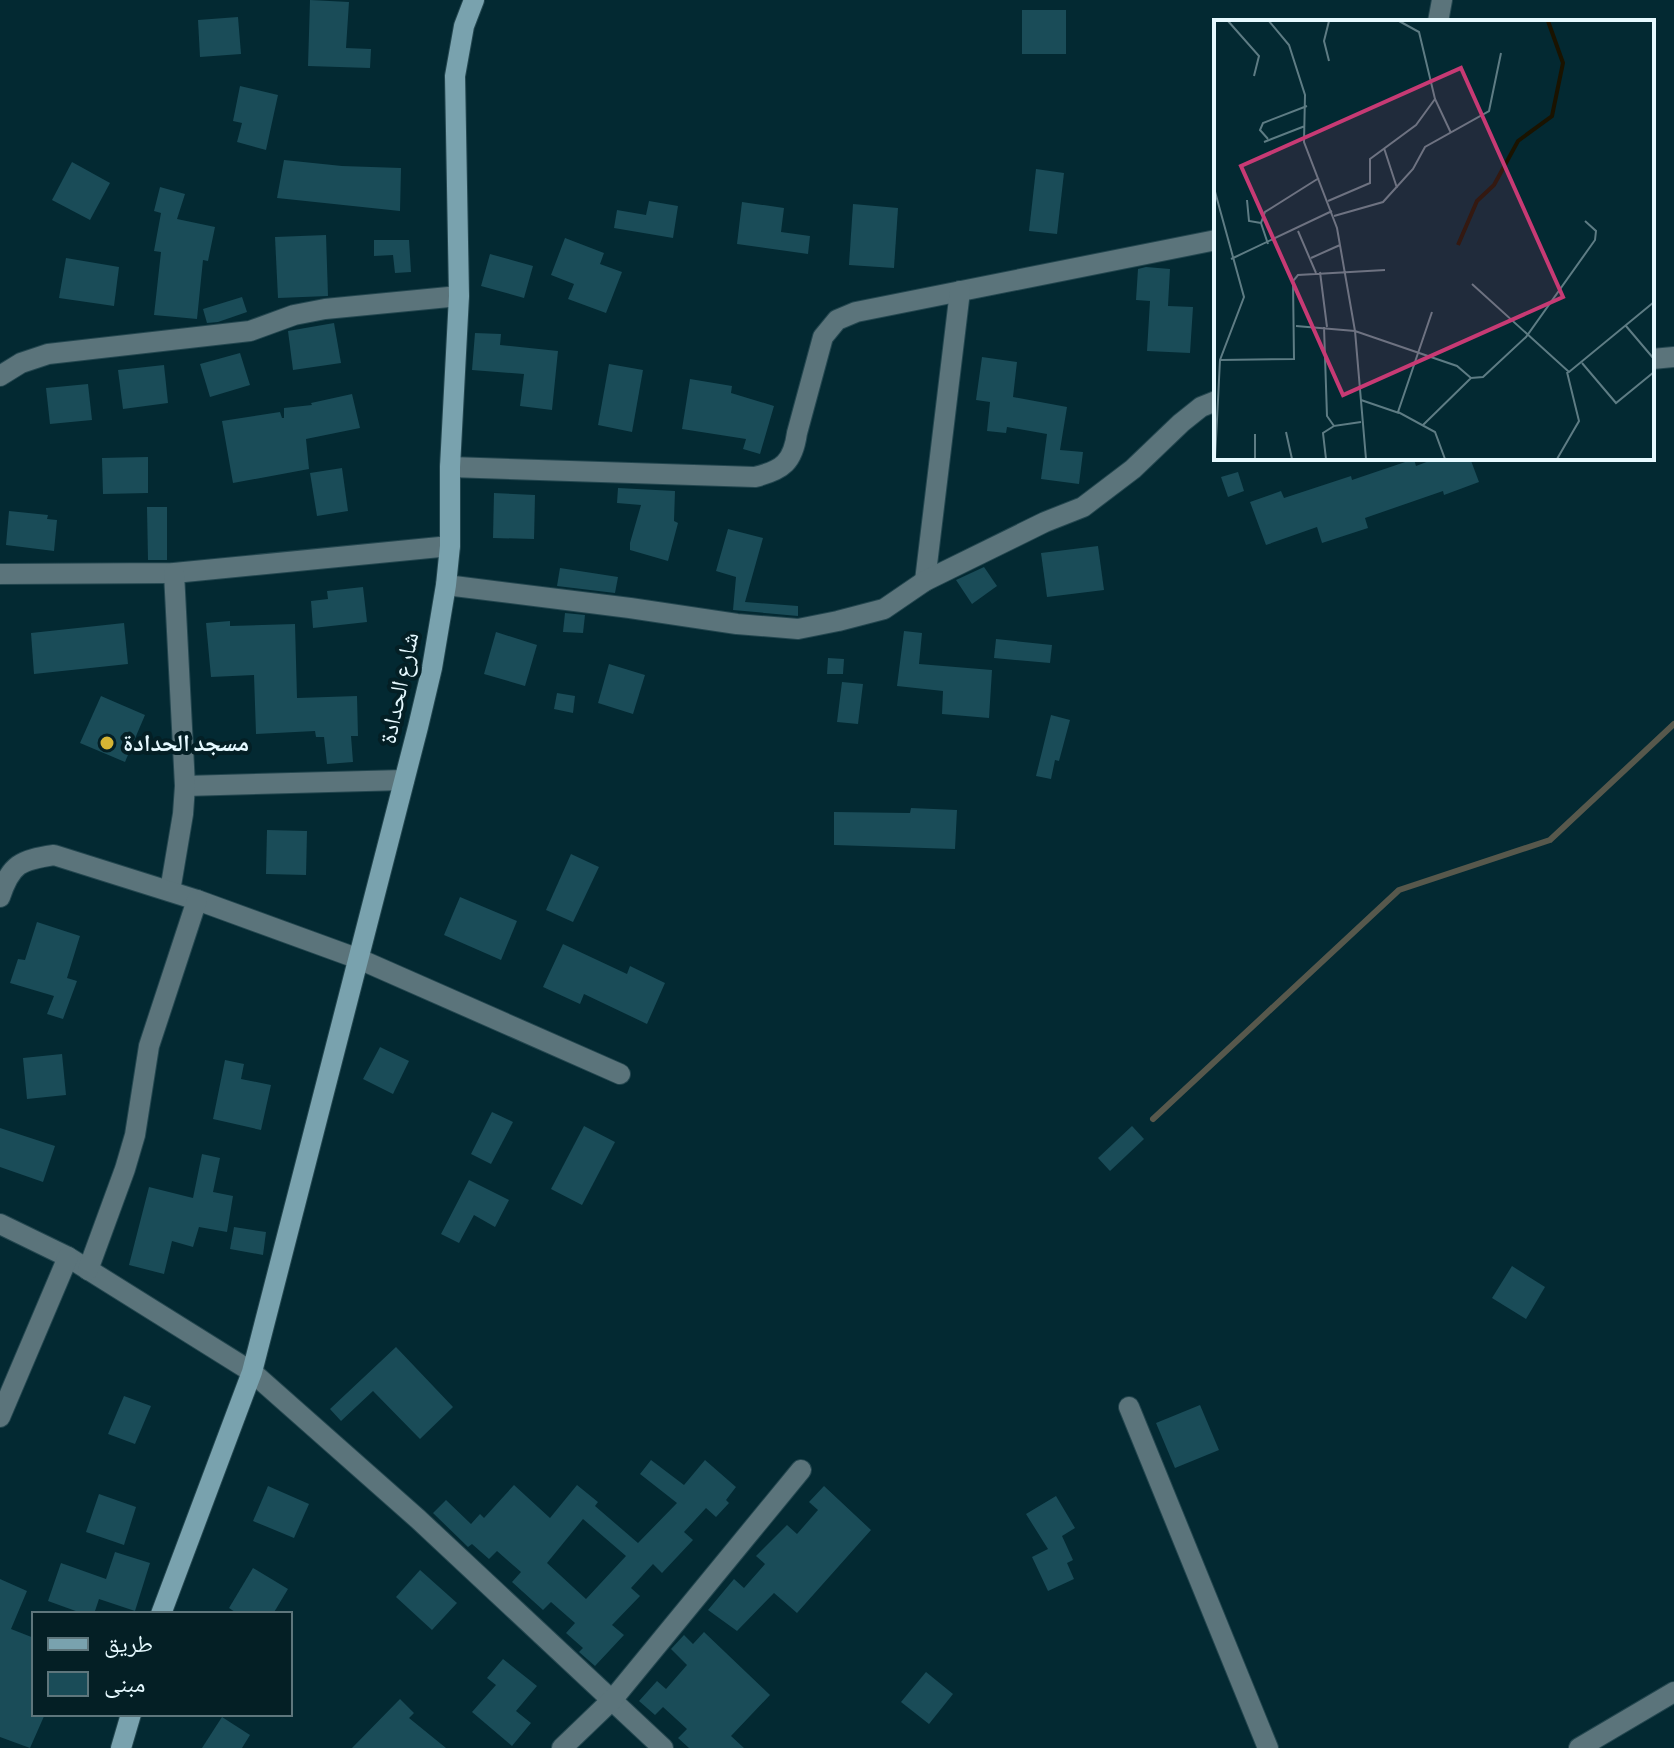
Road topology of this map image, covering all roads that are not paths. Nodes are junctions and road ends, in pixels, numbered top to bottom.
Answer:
1 (474, 0) edge
2 (1442, 0) edge
3 (1438, 20) edge
4 (1214, 240) edge
5 (960, 291) junction
6 (459, 296) junction
7 (1674, 357) edge
8 (1654, 359) edge
9 (0, 376) edge
10 (1214, 402) edge
11 (450, 467) junction
12 (450, 546) junction
13 (174, 573) junction
14 (0, 574) edge
15 (925, 581) junction
16 (446, 585) junction
17 (404, 780) junction
18 (185, 786) junction
19 (170, 891) junction
20 (0, 897) edge
21 (197, 900) junction
22 (359, 959) junction
23 (620, 1074) dead end
24 (0, 1224) edge
25 (68, 1257) junction
26 (88, 1270) junction
27 (252, 1372) junction
28 (1129, 1407) dead end
29 (0, 1417) edge
30 (801, 1470) dead end
31 (162, 1612) edge
32 (1674, 1692) edge
33 (613, 1699) junction
34 (130, 1716) edge
35 (121, 1748) edge
36 (562, 1748) edge
37 (663, 1748) edge
38 (1268, 1748) edge
39 (1579, 1748) edge

1 - 6 street, شارع الحدادة
2 - 3 street
4 - 5 street
5 - 11 street
5 - 15 street
6 - 9 street
6 - 11 street, شارع الحدادة
7 - 8 street
10 - 15 street
11 - 12 street, شارع الحدادة
12 - 13 street
12 - 16 street, شارع الحدادة
13 - 14 street
13 - 18 street
15 - 16 street
16 - 17 street, شارع الحدادة
17 - 18 street
17 - 22 street, شارع الحدادة
18 - 19 street
19 - 20 street
19 - 21 street
21 - 22 street
21 - 26 street
22 - 23 street
22 - 27 street, شارع الحدادة
24 - 25 street
25 - 26 street
25 - 29 street
26 - 27 street
27 - 31 street, شارع الحدادة
27 - 33 street
28 - 38 street
30 - 33 street
32 - 39 street
33 - 36 street
33 - 37 street
34 - 35 street

